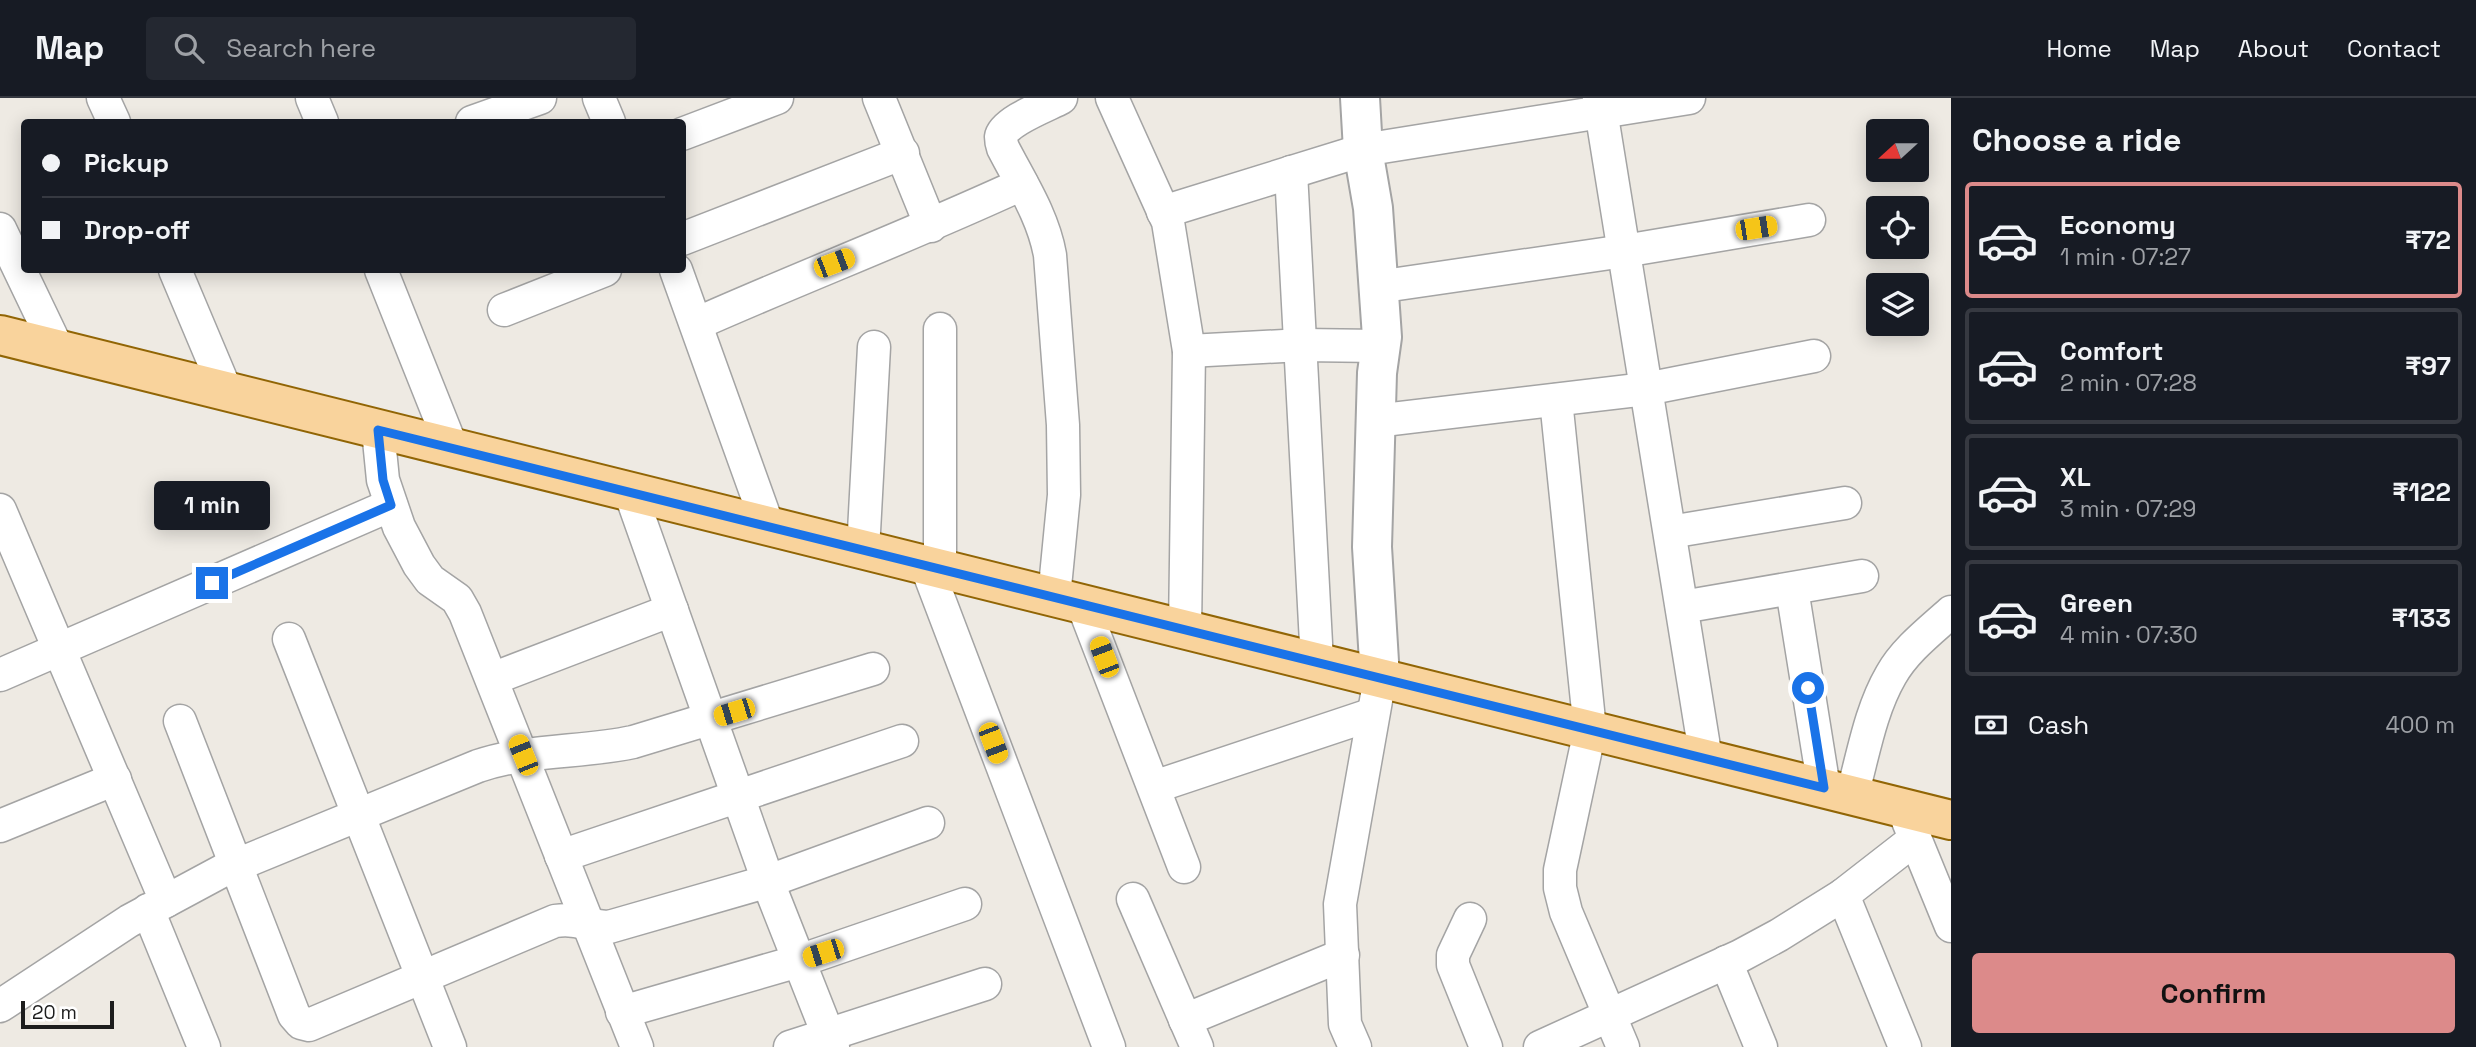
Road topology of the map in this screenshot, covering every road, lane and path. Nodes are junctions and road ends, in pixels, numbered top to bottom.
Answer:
1 (103, 98) edge
2 (312, 98) edge
3 (540, 98) edge
4 (599, 98) edge
5 (777, 98) edge
6 (879, 98) edge
7 (1061, 98) edge
8 (1112, 98) edge
9 (1360, 98) edge
10 (1689, 98) edge
11 (1600, 105) edge
12 (113, 119) edge
13 (321, 119) edge
14 (480, 119) edge
15 (608, 119) edge
16 (686, 132) edge
17 (1363, 150) junction
18 (902, 153) junction
19 (1291, 172) junction
20 (1022, 184) junction
21 (1163, 212) junction
22 (1809, 219) dead end
23 (930, 226) junction
24 (0, 229) edge
25 (686, 237) edge
26 (1624, 251) junction
27 (21, 273) edge
28 (21, 273) edge
29 (176, 273) edge
30 (382, 273) edge
31 (597, 273) edge
32 (677, 273) edge
33 (1377, 287) junction
34 (504, 310) dead end
35 (696, 324) junction
36 (940, 329) dead end
37 (0, 335) edge
38 (1302, 345) junction
39 (1380, 346) junction
40 (874, 347) dead end
41 (58, 350) junction
42 (1189, 351) junction
43 (1814, 356) dead end
44 (1646, 390) junction
45 (226, 391) junction
46 (1556, 400) junction
47 (1375, 421) junction
48 (378, 430) junction
49 (452, 448) junction
50 (630, 492) junction
51 (1845, 503) dead end
52 (391, 505) junction
53 (0, 510) edge
54 (768, 526) junction
55 (1670, 532) junction
56 (863, 550) junction
57 (933, 567) junction
58 (1862, 576) dead end
59 (1793, 589) junction
60 (1069, 601) junction
61 (1682, 607) junction
62 (672, 610) junction
63 (1951, 612) edge
64 (1185, 630) junction
65 (289, 639) dead end
66 (59, 649) junction
67 (1317, 662) junction
68 (873, 669) dead end
69 (0, 675) edge
70 (492, 679) junction
71 (1376, 696) junction
72 (711, 719) junction
73 (180, 720) dead end
74 (1590, 730) junction
75 (902, 741) dead end
76 (523, 755) junction
77 (1706, 759) junction
78 (115, 779) junction
79 (1153, 787) junction
80 (1838, 792) junction
81 (739, 797) junction
82 (358, 814) junction
83 (1951, 820) edge
84 (928, 823) dead end
85 (1909, 823) junction
86 (0, 826) edge
87 (561, 856) junction
88 (236, 865) junction
89 (1184, 867) dead end
90 (769, 881) junction
91 (1843, 895) junction
92 (1133, 899) dead end
93 (965, 904) dead end
94 (157, 906) junction
95 (1470, 919) dead end
96 (585, 922) junction
97 (1951, 926) edge
98 (1343, 955) junction
99 (799, 961) junction
100 (1726, 962) junction
101 (423, 976) junction
102 (985, 984) dead end
103 (0, 1006) edge
104 (622, 1012) junction
105 (1608, 1014) junction
106 (1191, 1033) edge
107 (830, 1041) edge
108 (204, 1047) edge
109 (450, 1047) edge
110 (637, 1047) edge
111 (790, 1047) edge
112 (1109, 1047) edge
113 (1354, 1047) edge
114 (1486, 1047) edge
115 (1540, 1047) edge
116 (1623, 1047) edge
117 (1761, 1047) edge
118 (1905, 1047) edge

1 - 12 street
2 - 13 street
3 - 14 street
4 - 15 street
5 - 16 street
6 - 18 street
7 - 20 street
8 - 21 street
9 - 17 street
10 - 11 street
11 - 17 street
11 - 26 street
17 - 19 street
17 - 33 street
18 - 23 street
18 - 25 street
19 - 21 street
19 - 38 street
20 - 23 street
20 - 60 street
21 - 42 street
22 - 26 street
23 - 35 street
24 - 28 street
26 - 33 street
26 - 44 street
27 - 41 street
29 - 45 street
30 - 49 street
31 - 34 street
32 - 35 street
33 - 39 street
35 - 54 street
36 - 57 street
37 - 41 main road
38 - 39 street
38 - 42 street
38 - 67 street
39 - 47 street
40 - 56 street
41 - 45 main road
42 - 64 street
43 - 44 street
44 - 46 street
44 - 55 street
45 - 48 main road
46 - 47 street
46 - 74 street
47 - 71 street
48 - 49 main road
48 - 52 street
49 - 50 main road
50 - 54 main road
50 - 62 street
51 - 55 street
52 - 66 street
52 - 70 street
53 - 66 street
54 - 56 main road
55 - 61 street
56 - 57 main road
57 - 60 main road
57 - 112 street
58 - 59 street
59 - 61 street
59 - 80 street
60 - 64 main road
60 - 79 street
61 - 77 street
62 - 70 street
62 - 72 street
63 - 80 street
64 - 67 main road
65 - 82 street
66 - 69 street
66 - 78 street
67 - 71 main road
68 - 72 street
70 - 76 street
71 - 74 main road
71 - 79 street
71 - 98 street
72 - 76 street
72 - 81 street
73 - 88 street
74 - 77 main road
74 - 105 street
75 - 81 street
76 - 82 street
76 - 87 street
77 - 80 main road
78 - 86 street
78 - 94 street
79 - 89 street
80 - 85 main road
81 - 87 street
81 - 90 street
82 - 88 street
82 - 101 street
83 - 85 main road
84 - 90 street
85 - 91 street
85 - 97 street
87 - 96 street
88 - 94 street
88 - 101 street
90 - 96 street
90 - 99 street
91 - 100 street
91 - 118 street
92 - 106 street
93 - 99 street
94 - 103 street
94 - 108 street
95 - 114 street
96 - 101 street
96 - 104 street
98 - 106 street
98 - 113 street
99 - 104 street
99 - 107 street
100 - 105 street
100 - 117 street
101 - 109 street
102 - 107 street
104 - 110 street
105 - 115 street
105 - 116 street
107 - 111 street

